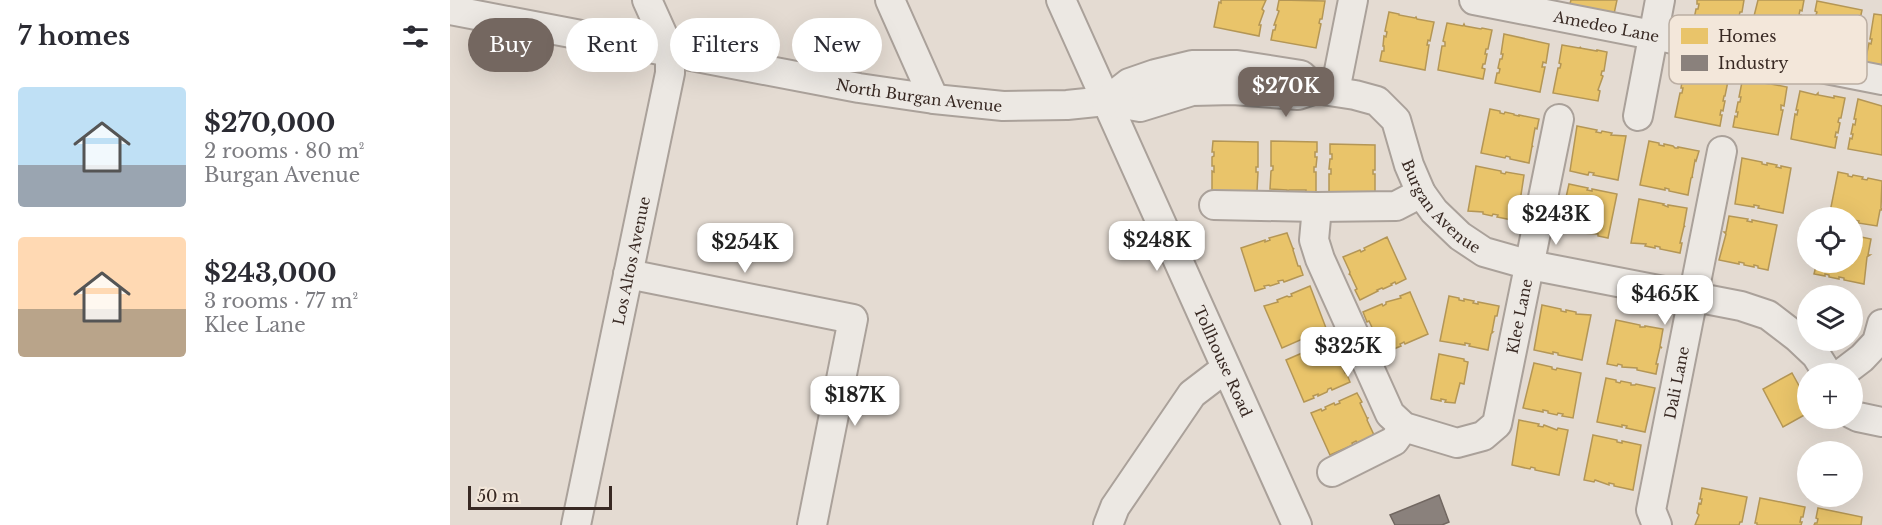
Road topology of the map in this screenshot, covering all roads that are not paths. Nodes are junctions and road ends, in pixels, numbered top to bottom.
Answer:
1 (647, 0) edge
2 (890, 0) edge
3 (1061, 0) edge
4 (1353, 0) edge
5 (1474, 0) edge
6 (1660, 0) edge
7 (450, 11) edge
8 (1654, 35) junction
9 (1669, 38) edge
10 (670, 51) joint
11 (670, 72) edge
12 (777, 72) edge
13 (1867, 77) edge
14 (1882, 80) edge
15 (1326, 90) junction
16 (934, 99) junction
17 (1106, 101) junction
18 (1638, 116) dead end
19 (1559, 119) dead end
20 (1722, 151) dead end
21 (1421, 193) junction
22 (1214, 205) dead end
23 (1317, 207) junction
24 (1530, 265) junction
25 (628, 274) junction
26 (1694, 296) junction
27 (1882, 324) edge
28 (1821, 363) edge
29 (1855, 363) edge
30 (1226, 368) junction
31 (1863, 418) edge
32 (1882, 422) edge
33 (1404, 426) junction
34 (1332, 472) dead end
35 (1654, 518) edge
36 (576, 525) edge
37 (812, 525) edge
38 (1108, 525) edge
39 (1297, 525) edge

1 - 10 street, Los Altos Avenue
2 - 16 street
3 - 17 street, Tollhouse Road
4 - 15 street
5 - 8 street, Amedeo Lane
6 - 8 street
7 - 10 street, North Burgan Avenue
8 - 9 street, Amedeo Lane
8 - 18 street
11 - 25 street, Los Altos Avenue
12 - 16 street, North Burgan Avenue
13 - 14 street, Amedeo Lane
15 - 17 street, Burgan Avenue
15 - 21 street, Burgan Avenue
16 - 17 street, North Burgan Avenue
17 - 30 street, Tollhouse Road
19 - 24 street, Klee Lane
20 - 26 street, Dali Lane
21 - 23 street
21 - 24 street, Burgan Avenue
22 - 23 street
23 - 33 street
24 - 26 street, Burgan Avenue
24 - 33 street, Klee Lane
25 - 36 street, Los Altos Avenue
25 - 37 street
26 - 28 street, Burgan Avenue
26 - 35 street, Dali Lane
27 - 29 street
30 - 38 street
30 - 39 street, Tollhouse Road
31 - 32 street
33 - 34 street

